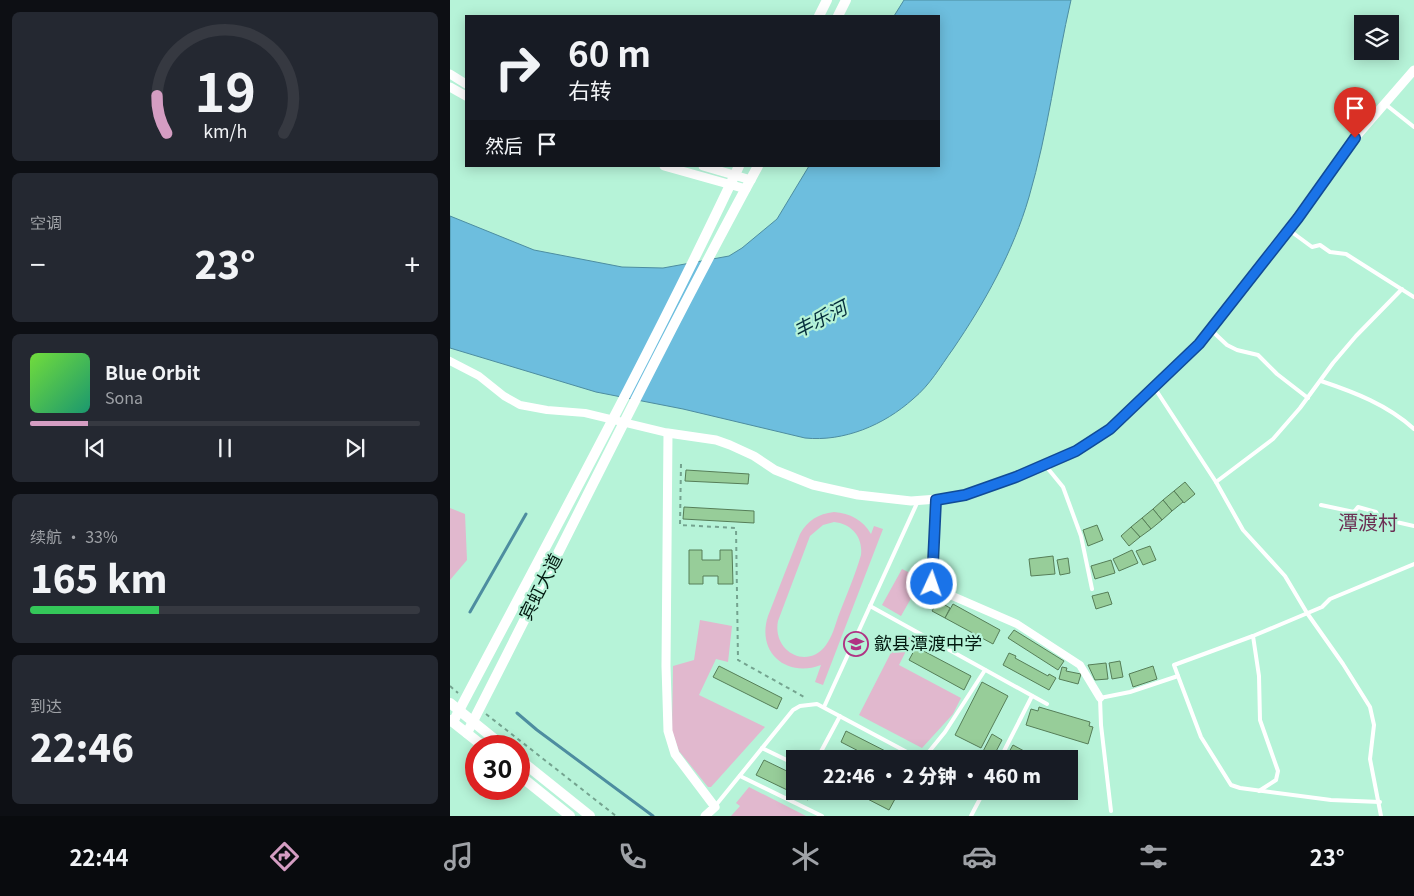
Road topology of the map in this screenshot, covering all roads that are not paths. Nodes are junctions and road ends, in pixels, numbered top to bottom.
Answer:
1 (827, 0) edge
2 (846, 0) edge
3 (820, 15) edge
4 (838, 15) edge
5 (1414, 70) edge
6 (450, 74) edge
7 (465, 83) edge
8 (450, 87) edge
9 (465, 95) edge
10 (1385, 104) junction
11 (1414, 127) edge
12 (672, 167) edge
13 (707, 167) edge
14 (757, 167) edge
15 (735, 175) edge
16 (748, 184) junction
17 (1288, 229) junction
18 (1402, 289) junction
19 (1414, 296) edge
20 (1210, 329) junction
21 (450, 361) edge
22 (1321, 381) junction
23 (1154, 387) junction
24 (1308, 398) junction
25 (1414, 429) edge
26 (668, 433) junction
27 (1045, 465) junction
28 (1216, 482) junction
29 (936, 500) junction
30 (918, 501) junction
31 (1321, 505) dead end
32 (1414, 526) edge
33 (1414, 564) edge
34 (1092, 589) dead end
35 (870, 606) junction
36 (1307, 613) junction
37 (1253, 636) junction
38 (985, 670) junction
39 (1178, 676) junction
40 (1032, 696) junction
41 (1100, 698) junction
42 (450, 703) edge
43 (1046, 704) dead end
44 (824, 708) junction
45 (459, 711) junction
46 (840, 716) junction
47 (452, 721) edge
48 (473, 722) junction
49 (467, 733) junction
50 (469, 735) edge
51 (489, 735) edge
52 (762, 748) junction
53 (822, 750) edge
54 (905, 750) edge
55 (930, 750) edge
56 (1005, 750) edge
57 (786, 760) edge
58 (530, 768) edge
59 (740, 776) junction
60 (530, 784) edge
61 (1259, 791) junction
62 (979, 800) edge
63 (1380, 802) junction
64 (715, 807) junction
65 (1111, 811) dead end
66 (570, 816) edge
67 (590, 816) edge
68 (705, 816) edge
69 (822, 816) edge
70 (971, 816) edge
71 (1381, 816) edge

1 - 3 main road
2 - 4 main road
5 - 10 street
6 - 7 street
8 - 9 street
10 - 11 lane
10 - 17 street
12 - 15 street
13 - 15 street
14 - 16 main road
15 - 16 street
15 - 45 main road, 宾虹大道
16 - 48 main road, 宾虹大道
17 - 18 lane
17 - 20 street
18 - 19 lane
18 - 22 lane
20 - 23 street
20 - 24 lane
21 - 26 street
22 - 24 lane
22 - 25 lane
23 - 27 street
23 - 28 lane
24 - 28 lane
26 - 30 street
26 - 64 street
27 - 29 street
27 - 34 lane
28 - 36 lane
29 - 30 street
29 - 41 street
30 - 35 lane
31 - 32 lane
33 - 36 lane
35 - 38 lane
35 - 44 lane
36 - 37 lane
36 - 63 lane
37 - 39 lane
37 - 61 lane
38 - 40 lane
38 - 55 lane
39 - 41 lane
39 - 61 lane
40 - 43 lane
40 - 56 lane
41 - 65 lane
42 - 45 main road
44 - 46 lane
44 - 52 lane
45 - 47 main road, 宾虹大道
45 - 48 main road
46 - 53 lane
46 - 54 lane
47 - 49 main road
48 - 49 main road, 宾虹大道
48 - 51 main road
49 - 50 main road
52 - 57 lane
52 - 59 lane
58 - 67 main road
59 - 64 lane
59 - 69 lane
60 - 66 main road
61 - 63 lane
62 - 70 lane
63 - 71 lane
64 - 68 street

